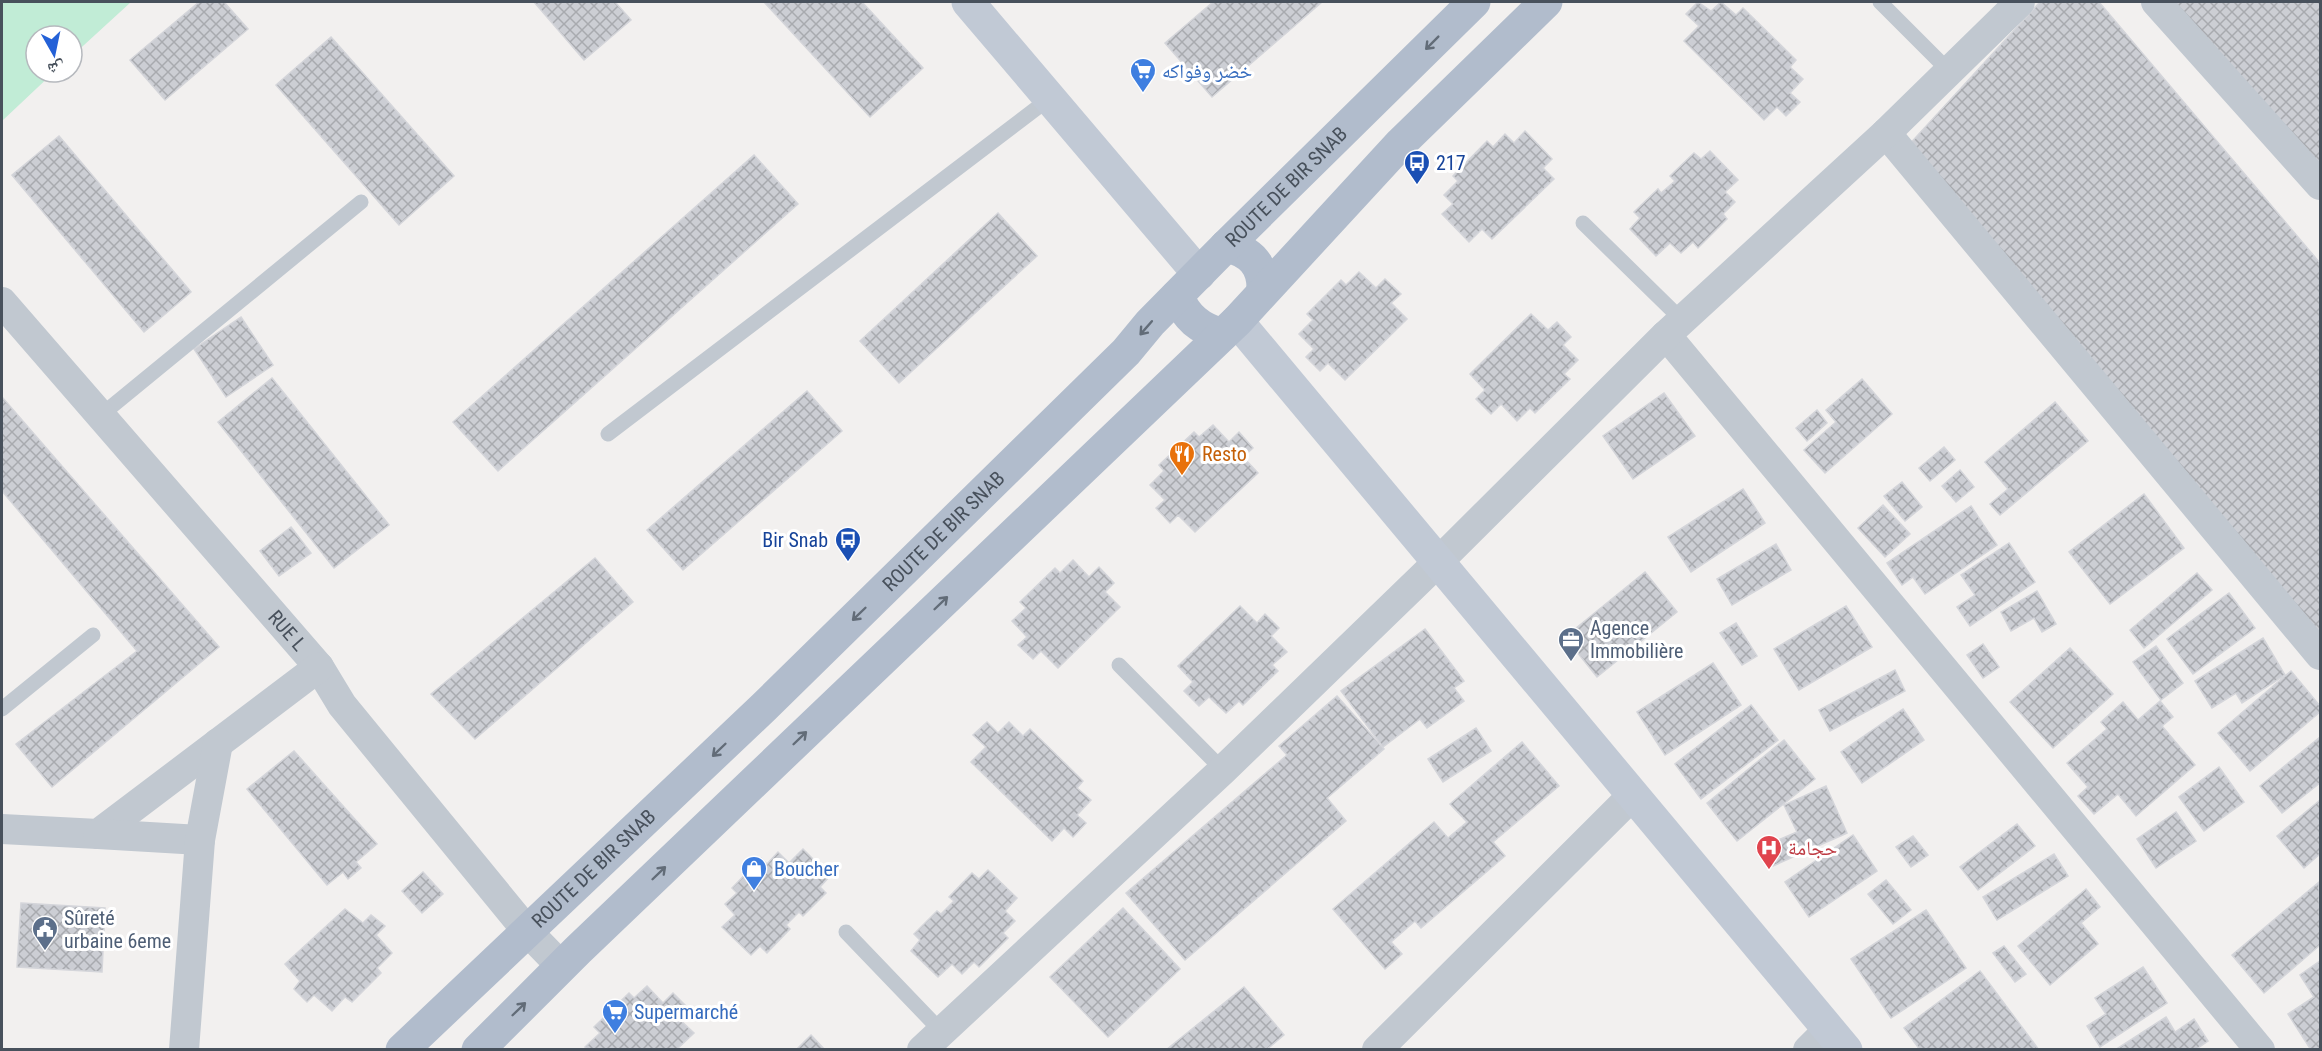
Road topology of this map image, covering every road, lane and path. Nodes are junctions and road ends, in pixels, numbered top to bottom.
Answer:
1 (968, 2) edge
2 (1474, 2) edge
3 (1546, 2) edge
4 (1880, 2) edge
5 (2020, 2) edge
6 (2156, 2) edge
7 (1948, 71) junction
8 (1050, 99) junction
9 (1886, 133) junction
10 (2320, 185) edge
11 (361, 202) dead end
12 (1583, 223) dead end
13 (1226, 246) junction
14 (1188, 285) junction
15 (1263, 291) junction
16 (2, 302) edge
17 (1674, 327) junction
18 (1229, 328) junction
19 (100, 416) junction
20 (608, 434) dead end
21 (1438, 562) junction
22 (93, 635) dead end
23 (2320, 655) edge
24 (1119, 665) dead end
25 (319, 667) junction
26 (2, 709) edge
27 (218, 743) junction
28 (1223, 770) junction
29 (1633, 795) junction
30 (2, 829) edge
31 (98, 834) junction
32 (200, 840) junction
33 (528, 932) junction
34 (846, 932) dead end
35 (562, 967) junction
36 (932, 1040) edge
37 (1828, 1043) edge
38 (184, 1050) edge
39 (402, 1050) edge
40 (478, 1050) edge
41 (1377, 1050) edge
42 (2260, 1050) edge

1 - 8 main road
2 -> 13 main road, ROUTE DE BIR SNAB
3 - 15 main road
4 - 7 lane
5 - 7 street
6 - 10 street
7 - 9 street
8 - 14 main road
8 - 20 lane
9 - 17 street
9 - 23 street
11 - 19 lane
12 - 17 lane
13 - 14 main road, ROUTE DE BIR SNAB
13 - 15 main road
14 - 18 main road
14 -> 33 main road, ROUTE DE BIR SNAB
15 - 18 main road
16 - 19 street, RUE L
17 - 21 street
17 - 42 street
18 - 21 main road
35 -> 18 main road
19 - 25 street, RUE L
21 - 28 street
21 - 29 main road
22 - 26 lane
24 - 28 lane
25 - 27 street
25 - 33 street, RUE L
27 - 31 street
27 - 32 street
28 - 36 street
29 - 37 main road
29 - 41 street
30 - 31 street
31 - 32 street
32 - 38 street
33 - 35 street, RUE L
33 - 39 main road, ROUTE DE BIR SNAB
34 - 36 lane
40 -> 35 main road

